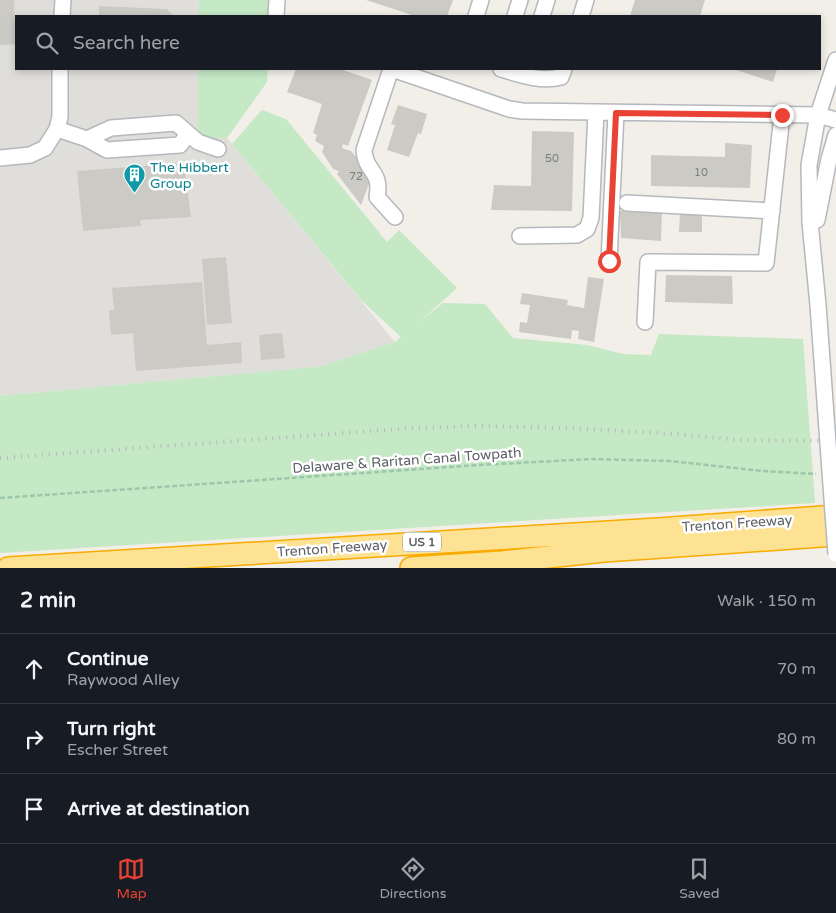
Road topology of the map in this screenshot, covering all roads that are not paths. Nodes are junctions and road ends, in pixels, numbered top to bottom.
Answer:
1 (63, 0) edge
2 (276, 0) edge
3 (482, 0) edge
4 (520, 0) edge
5 (548, 0) edge
6 (586, 0) edge
7 (62, 15) edge
8 (276, 15) edge
9 (476, 15) edge
10 (515, 15) edge
11 (542, 15) edge
12 (581, 15) edge
13 (836, 60) edge
14 (60, 70) edge
15 (392, 70) edge
16 (395, 70) edge
17 (510, 70) edge
18 (564, 70) edge
19 (525, 72) edge
20 (596, 112) junction
21 (616, 113) junction
22 (782, 115) junction
23 (818, 115) junction
24 (836, 120) edge
25 (57, 128) junction
26 (188, 134) junction
27 (836, 135) edge
28 (87, 139) junction
29 (218, 149) dead end
30 (833, 152) edge
31 (0, 158) edge
32 (627, 203) dead end
33 (772, 211) junction
34 (395, 217) dead end
35 (520, 236) dead end
36 (812, 244) junction
37 (609, 261) dead end
38 (645, 322) dead end
39 (836, 516) edge
40 (836, 535) edge
41 (836, 554) edge
42 (8, 568) edge
43 (411, 568) edge

1 - 7 street
2 - 8 street
3 - 9 street
4 - 10 street
5 - 11 street
6 - 12 street
13 - 23 street
14 - 25 street
15 - 34 street
16 - 20 street
17 - 19 street
18 - 19 street
20 - 21 street
20 - 35 street
21 - 22 street
21 - 37 street
22 - 23 street
22 - 33 street
23 - 24 street
23 - 36 street
25 - 28 street
25 - 31 street
26 - 28 street
26 - 28 street
26 - 29 street
27 - 30 street
30 - 36 street
32 - 33 street
33 - 38 street
36 - 41 street, bridge
39 - 42 highway, Trenton Freeway / US 1
40 - 43 highway, Trenton Freeway / US 1

